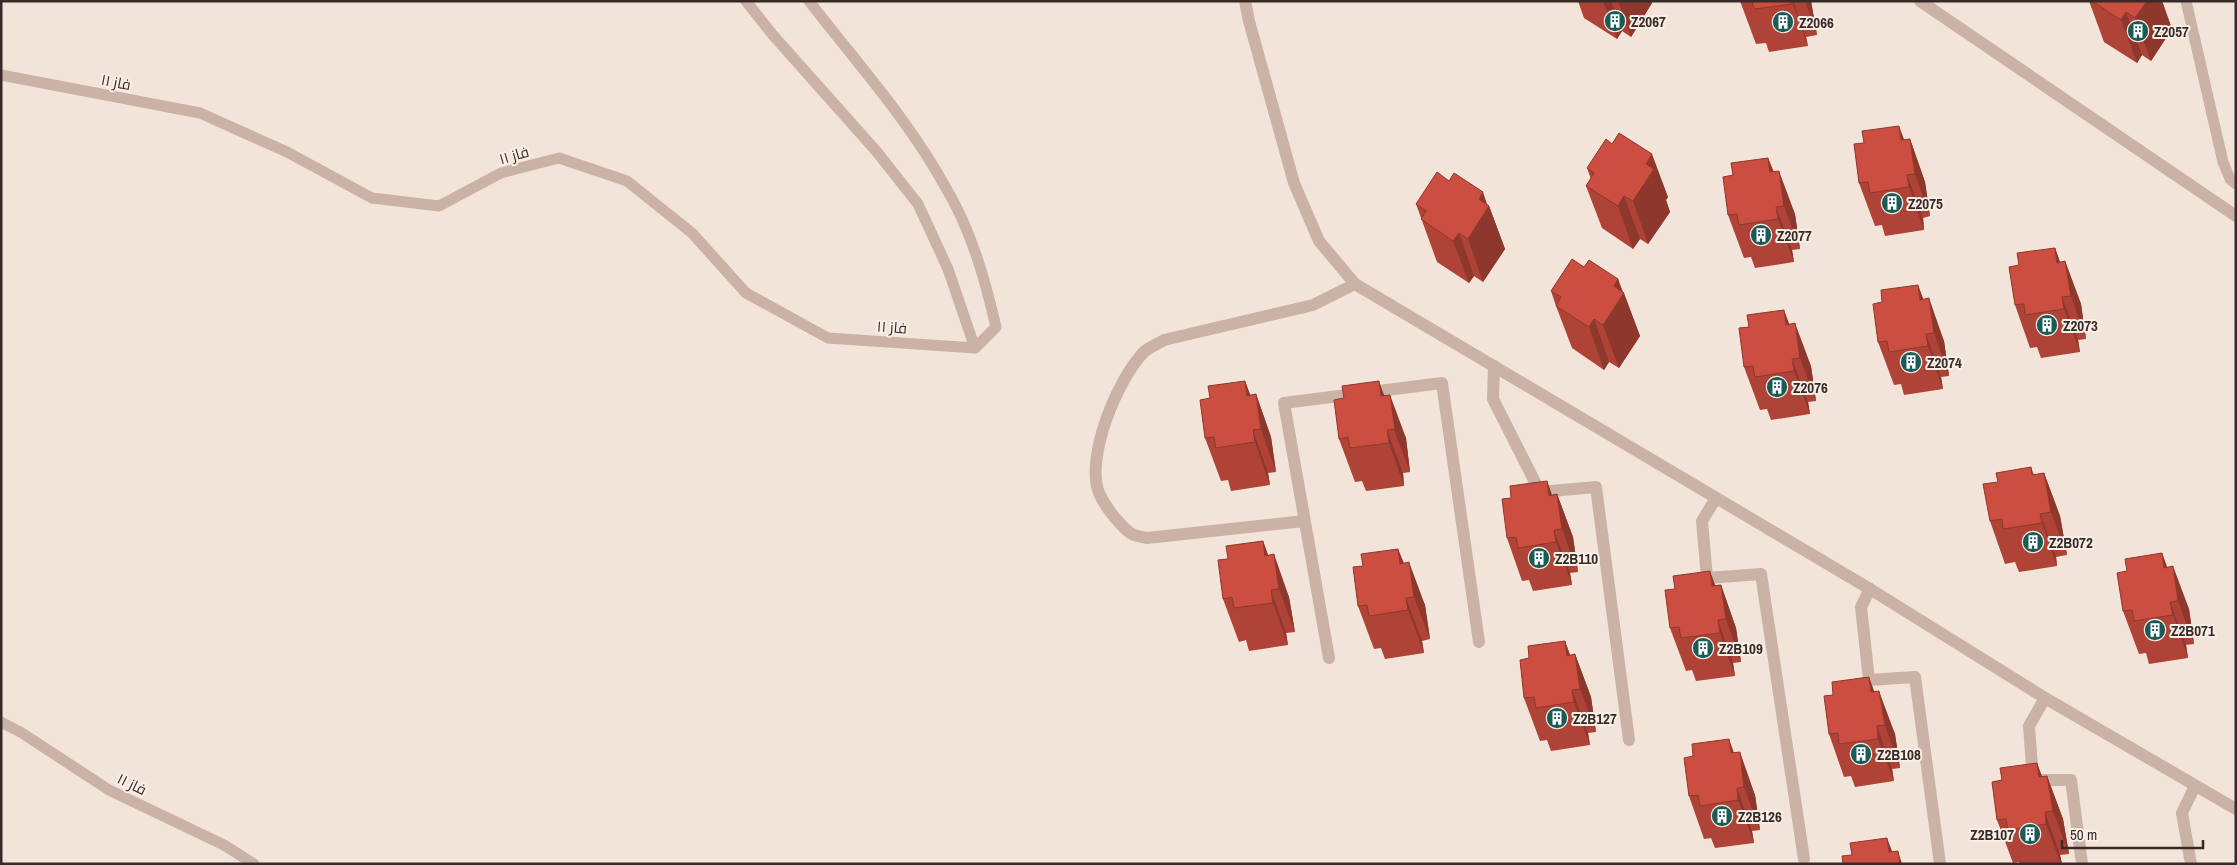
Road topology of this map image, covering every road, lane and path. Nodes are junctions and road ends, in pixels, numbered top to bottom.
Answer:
1 (746, 1) edge
2 (809, 1) edge
3 (1245, 1) edge
4 (1920, 1) edge
5 (2186, 1) edge
6 (1, 75) edge
7 (2236, 184) edge
8 (2236, 216) edge
9 (1355, 284) junction
10 (974, 348) junction
11 (1494, 366) junction
12 (1716, 498) junction
13 (1304, 521) junction
14 (1870, 589) junction
15 (1479, 642) dead end
16 (1330, 658) dead end
17 (2045, 698) junction
18 (1, 722) edge
19 (1629, 740) dead end
20 (2195, 786) junction
21 (2236, 809) edge
22 (1804, 859) dead end
23 (254, 864) edge
24 (1940, 864) edge
25 (2082, 864) edge
26 (2191, 864) edge

1 - 10 lane
2 - 10 lane
3 - 9 street
4 - 8 street
5 - 7 lane
6 - 10 lane, فاز ۱۱
9 - 11 street
9 - 13 street
11 - 12 street
11 - 19 street
12 - 14 street
12 - 22 street
13 - 15 street
13 - 16 street
14 - 17 street
14 - 24 street
17 - 20 street
17 - 25 street
18 - 23 lane, فاز ۱۱
20 - 21 street
20 - 26 street

